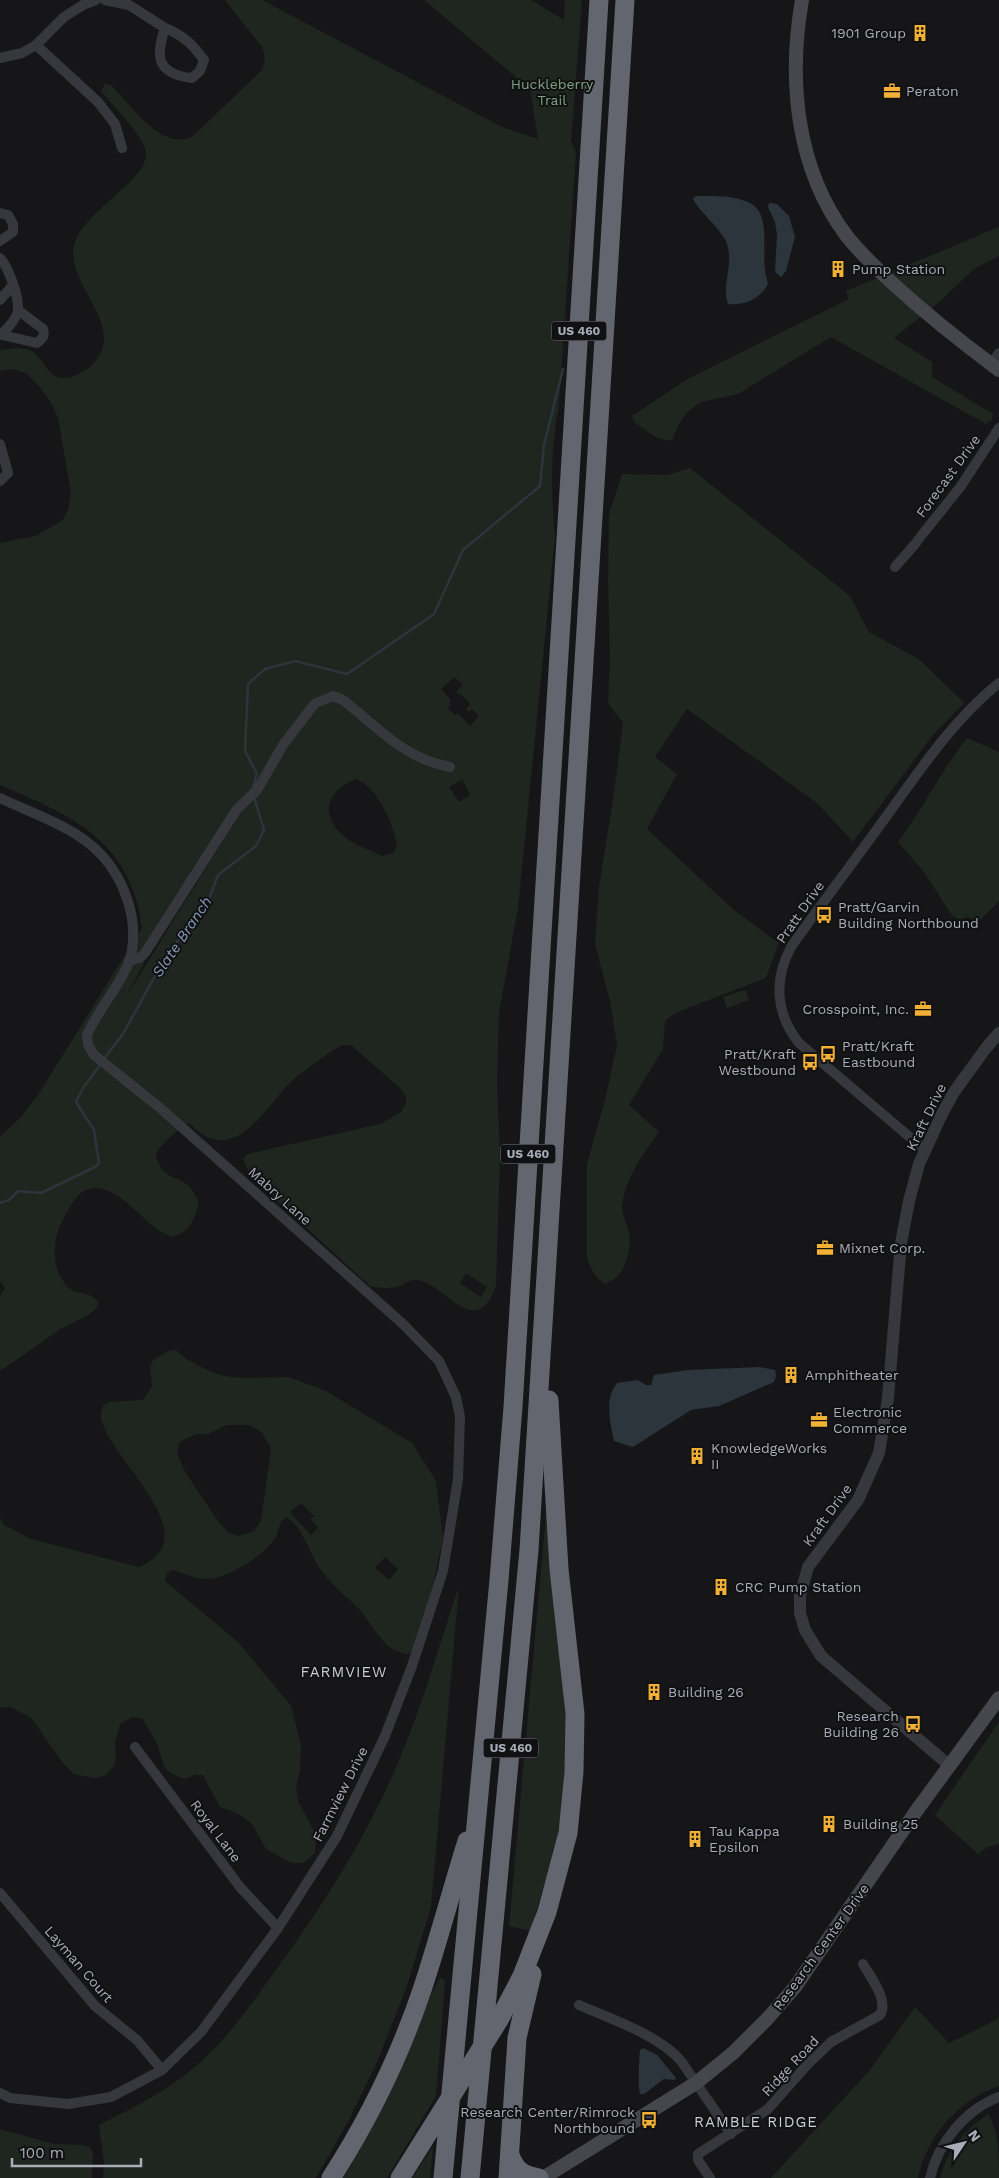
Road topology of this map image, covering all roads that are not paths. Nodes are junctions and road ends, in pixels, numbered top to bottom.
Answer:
1 (96, 0) edge
2 (105, 0) edge
3 (599, 0) edge
4 (625, 0) edge
5 (802, 0) edge
6 (165, 28) junction
7 (36, 45) junction
8 (0, 58) edge
9 (122, 148) dead end
10 (0, 213) edge
11 (0, 241) edge
12 (0, 258) edge
13 (13, 286) junction
14 (0, 300) edge
15 (18, 310) junction
16 (1, 335) edge
17 (996, 362) edge
18 (999, 428) edge
19 (0, 444) edge
20 (0, 481) edge
21 (895, 567) dead end
22 (999, 683) edge
23 (450, 766) dead end
24 (0, 798) edge
25 (129, 961) junction
26 (999, 1033) edge
27 (925, 1150) junction
28 (544, 1317) junction
29 (448, 1378) joint
30 (999, 1698) edge
31 (135, 1747) dead end
32 (950, 1766) junction
33 (478, 1809) junction
34 (0, 1893) edge
35 (547, 1912) junction
36 (278, 1928) junction
37 (864, 1964) dead end
38 (579, 2005) dead end
39 (162, 2070) junction
40 (696, 2083) junction
41 (0, 2093) edge
42 (999, 2098) edge
43 (731, 2134) junction
44 (510, 2155) junction
45 (568, 2162) junction
46 (331, 2178) edge
47 (400, 2178) edge
48 (443, 2178) edge
49 (470, 2178) edge
50 (508, 2178) edge
51 (539, 2178) edge
52 (543, 2178) edge
53 (555, 2178) edge
54 (710, 2178) edge
55 (930, 2178) edge

1 - 7 street
2 - 6 street
3 - 33 highway, US 460
4 - 28 highway, US 460
5 - 17 main road
6 - 6 street
7 - 8 street
7 - 9 street
10 - 11 street
12 - 13 street
13 - 14 street
13 - 15 street
15 - 16 street
15 - 16 street
18 - 21 street, Forecast Drive
19 - 20 street
22 - 27 street, Pratt Drive
23 - 25 street
24 - 25 street
25 - 29 street, Mabry Lane
26 - 27 street, Kraft Drive
27 - 32 street, Kraft Drive
28 - 35 highway
28 - 49 highway, US 460
29 - 36 street, Farmview Drive
30 - 32 main road, Research Center Drive
31 - 36 street, Royal Lane
32 - 40 main road, Research Center Drive
33 - 46 highway
33 - 48 highway, US 460
34 - 39 street, Layman Court
35 - 44 highway
35 - 47 highway
36 - 39 street, Farmview Drive
37 - 43 street, Ridge Road
38 - 40 street
39 - 41 street, Farmview Drive
40 - 43 street
40 - 45 main road, Research Center Drive
42 - 55 street
43 - 54 street, Ridge Road
44 - 50 highway
44 - 51 highway
45 - 52 main road, Research Center Drive
45 - 53 main road, Research Center Drive

